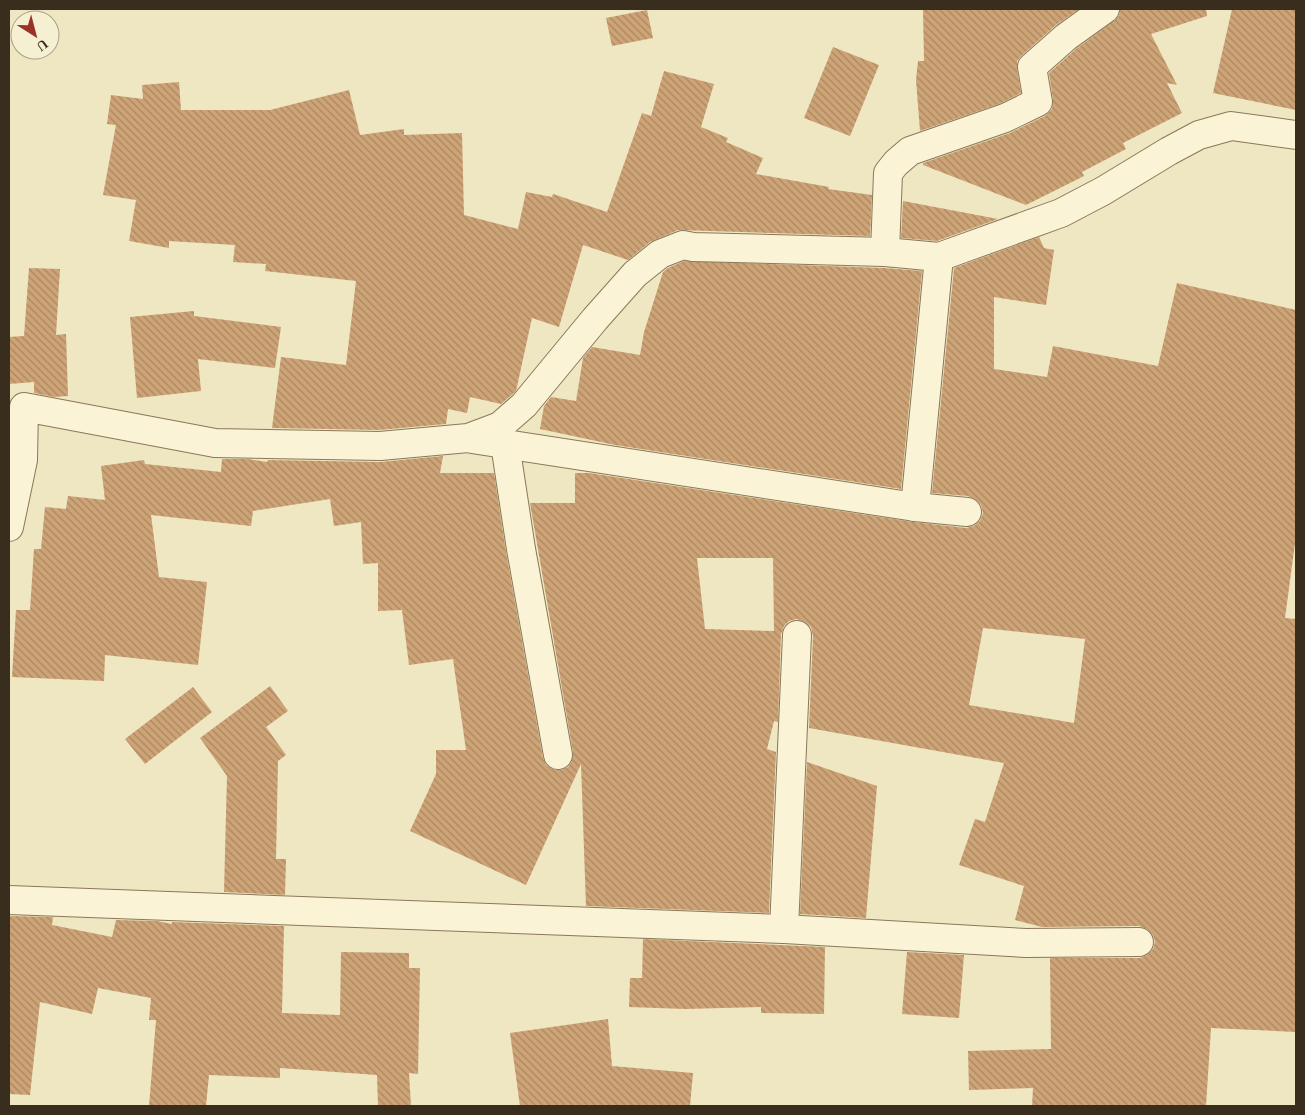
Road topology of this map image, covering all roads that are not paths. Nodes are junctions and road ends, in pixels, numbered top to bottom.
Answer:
1 (1105, 9) edge
2 (1296, 136) edge
3 (885, 252) junction
4 (939, 257) junction
5 (16, 406) edge
6 (468, 438) junction
7 (505, 444) junction
8 (915, 506) junction
9 (967, 512) dead end
10 (9, 527) edge
11 (797, 635) dead end
12 (558, 755) dead end
13 (9, 900) edge
14 (784, 929) junction
15 (1139, 942) dead end

1 - 3 street
2 - 4 street
3 - 4 street
3 - 6 street
4 - 8 street
5 - 6 street
5 - 10 street
6 - 7 street
7 - 8 street
7 - 12 street
8 - 9 street
11 - 14 street
13 - 14 street
14 - 15 street

